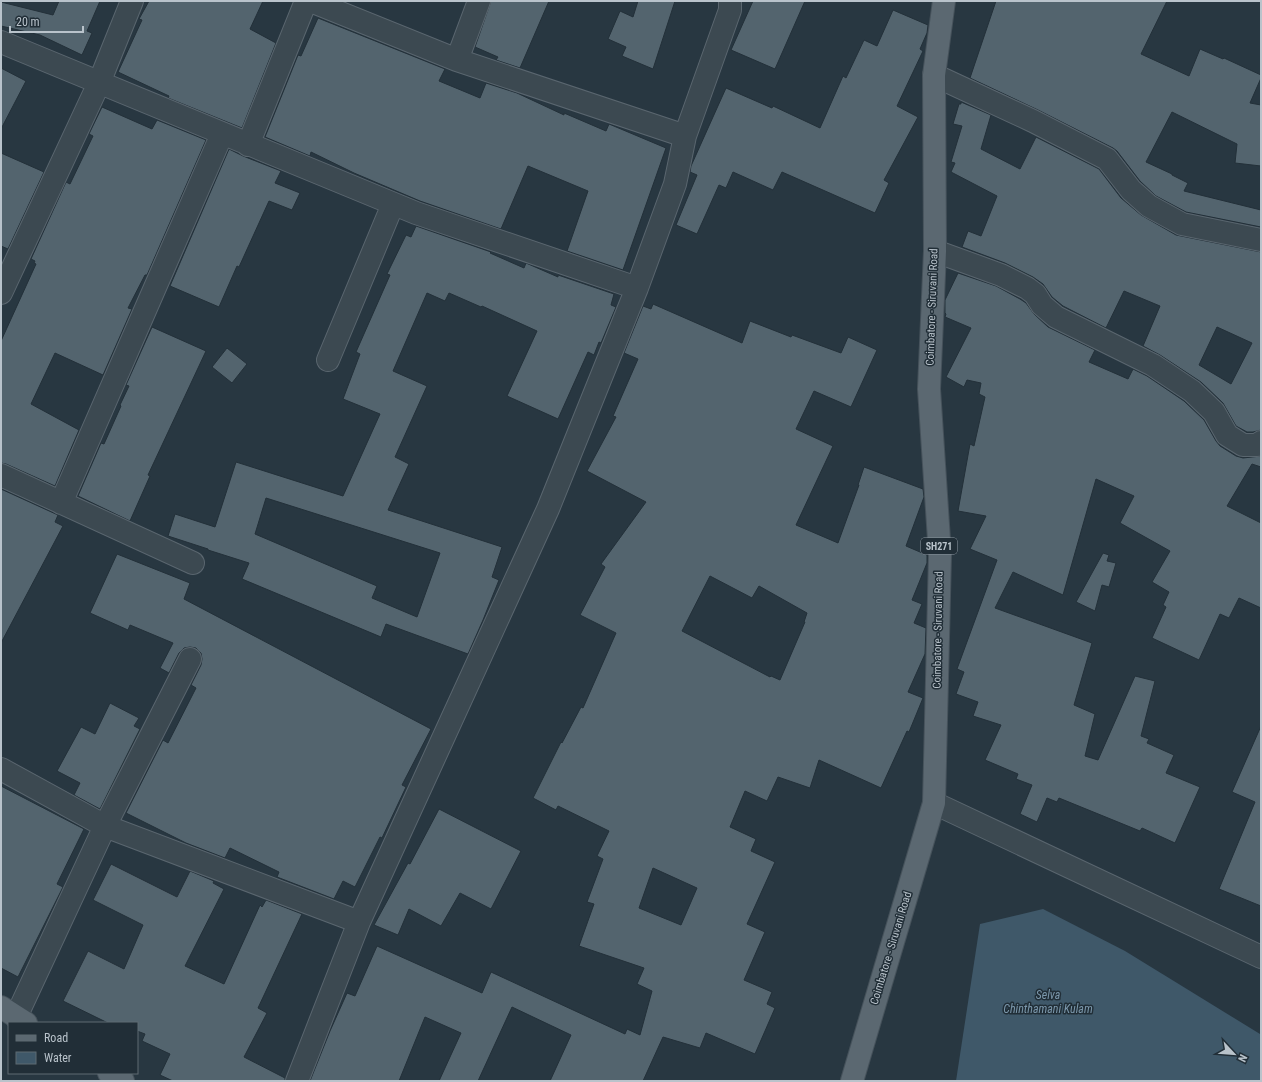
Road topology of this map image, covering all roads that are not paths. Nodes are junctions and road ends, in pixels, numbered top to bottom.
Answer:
1 (132, 1) edge
2 (306, 1) edge
3 (311, 1) edge
4 (479, 1) edge
5 (730, 1) edge
6 (944, 1) edge
7 (1, 42) edge
8 (457, 60) junction
9 (934, 74) junction
10 (99, 83) junction
11 (222, 134) junction
12 (685, 136) junction
13 (248, 144) junction
14 (393, 204) junction
15 (1261, 240) edge
16 (935, 251) junction
17 (6, 267) edge
18 (637, 288) junction
19 (1, 293) edge
20 (328, 360) dead end
21 (1261, 442) edge
22 (1, 475) edge
23 (61, 503) junction
24 (193, 563) dead end
25 (190, 659) dead end
26 (1, 769) edge
27 (934, 802) junction
28 (105, 826) junction
29 (360, 922) junction
30 (1261, 957) edge
31 (14, 1016) edge
32 (298, 1081) edge
33 (852, 1081) edge

1 - 10 street
2 - 13 street
3 - 8 street
4 - 8 street
5 - 12 street
6 - 9 main road, Coimbatore - Siruvani Road / SH271
7 - 10 street
8 - 12 street
9 - 15 street
9 - 16 main road, Coimbatore - Siruvani Road / SH271
10 - 11 street
10 - 17 street
11 - 13 street
11 - 23 street
12 - 18 street
13 - 14 street
14 - 18 street
14 - 20 street
16 - 21 street
16 - 27 main road, Coimbatore - Siruvani Road / SH271
17 - 19 street
18 - 29 street
22 - 23 street
23 - 24 street
25 - 28 street
26 - 28 street
27 - 30 street
27 - 33 main road, Coimbatore - Siruvani Road / SH271
28 - 29 street
28 - 31 street
29 - 32 street

